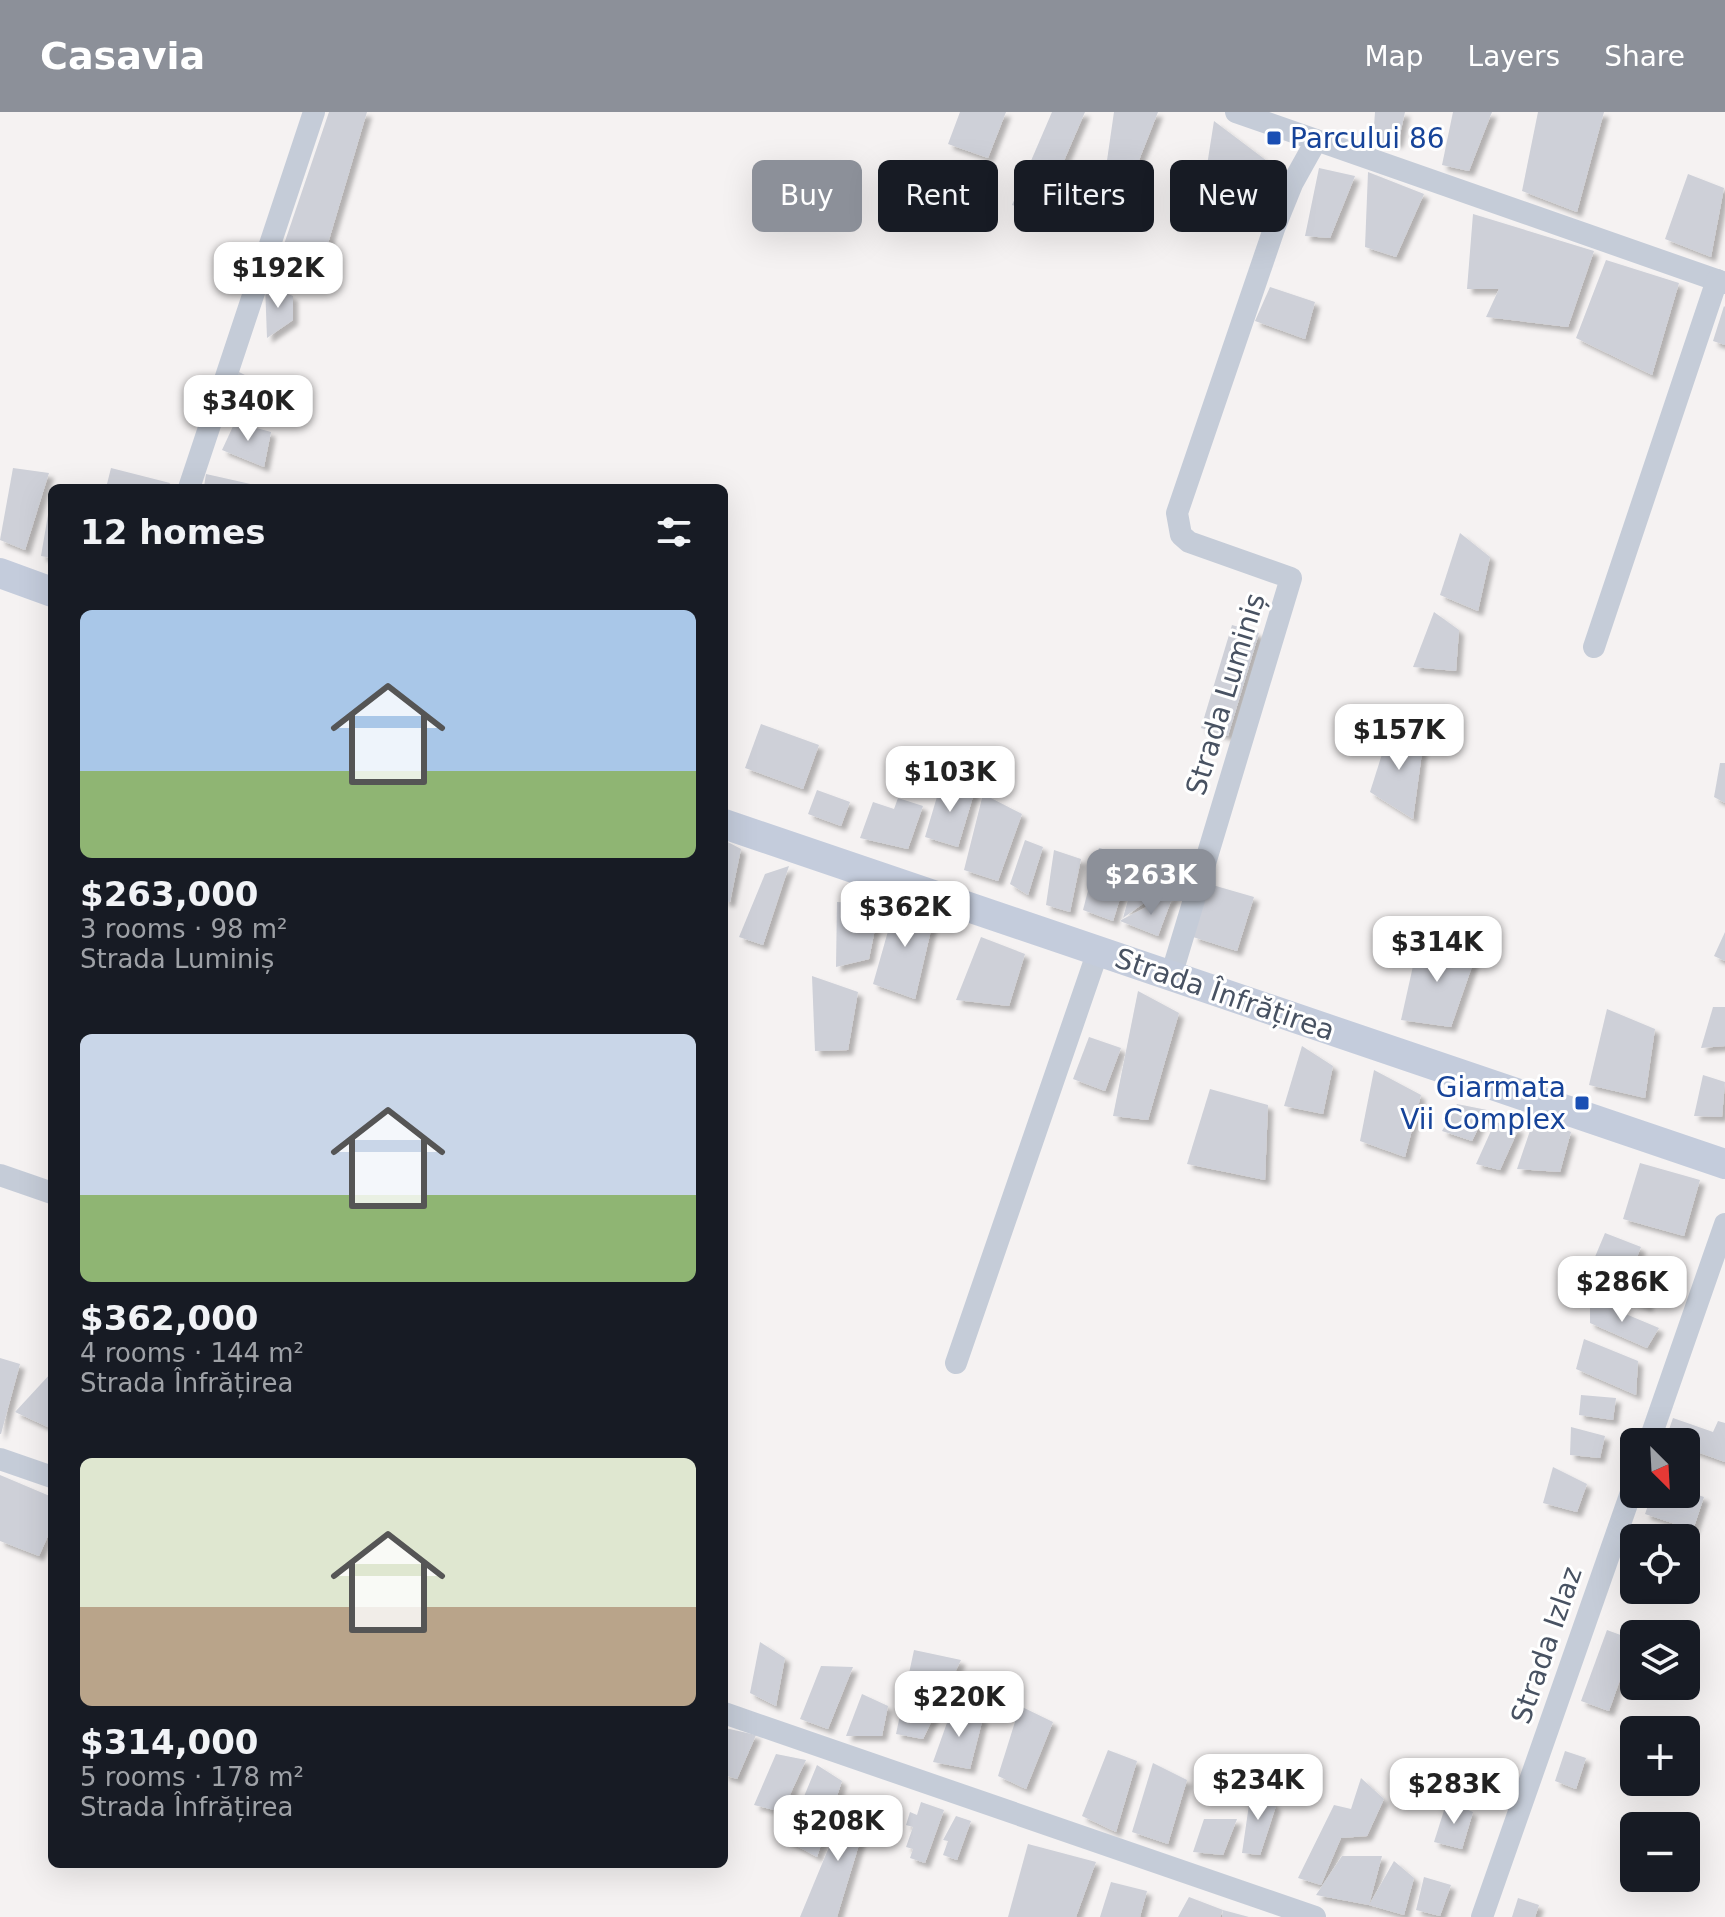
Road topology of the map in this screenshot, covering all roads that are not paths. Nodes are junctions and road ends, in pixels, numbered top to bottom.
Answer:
1 (314, 112) edge
2 (1236, 112) edge
3 (1316, 141) junction
4 (1721, 282) edge
5 (190, 484) edge
6 (0, 573) edge
7 (48, 591) edge
8 (1594, 647) dead end
9 (728, 825) edge
10 (1098, 951) junction
11 (1171, 976) junction
12 (1725, 1164) edge
13 (0, 1175) edge
14 (48, 1192) edge
15 (1725, 1224) edge
16 (956, 1363) dead end
17 (1654, 1428) edge
18 (0, 1459) edge
19 (48, 1476) edge
20 (1626, 1508) edge
21 (728, 1714) edge
22 (1315, 1917) edge
23 (1482, 1917) edge

1 - 5 street
2 - 3 street
3 - 4 street
3 - 11 street, Strada Luminiș
4 - 8 street
6 - 7 street
9 - 10 street, Strada Înfrățirea
10 - 11 street, Strada Înfrățirea
10 - 16 street
11 - 12 street, Strada Înfrățirea
13 - 14 street
15 - 17 street
18 - 19 street
20 - 23 street, Strada Izlaz
21 - 22 street

